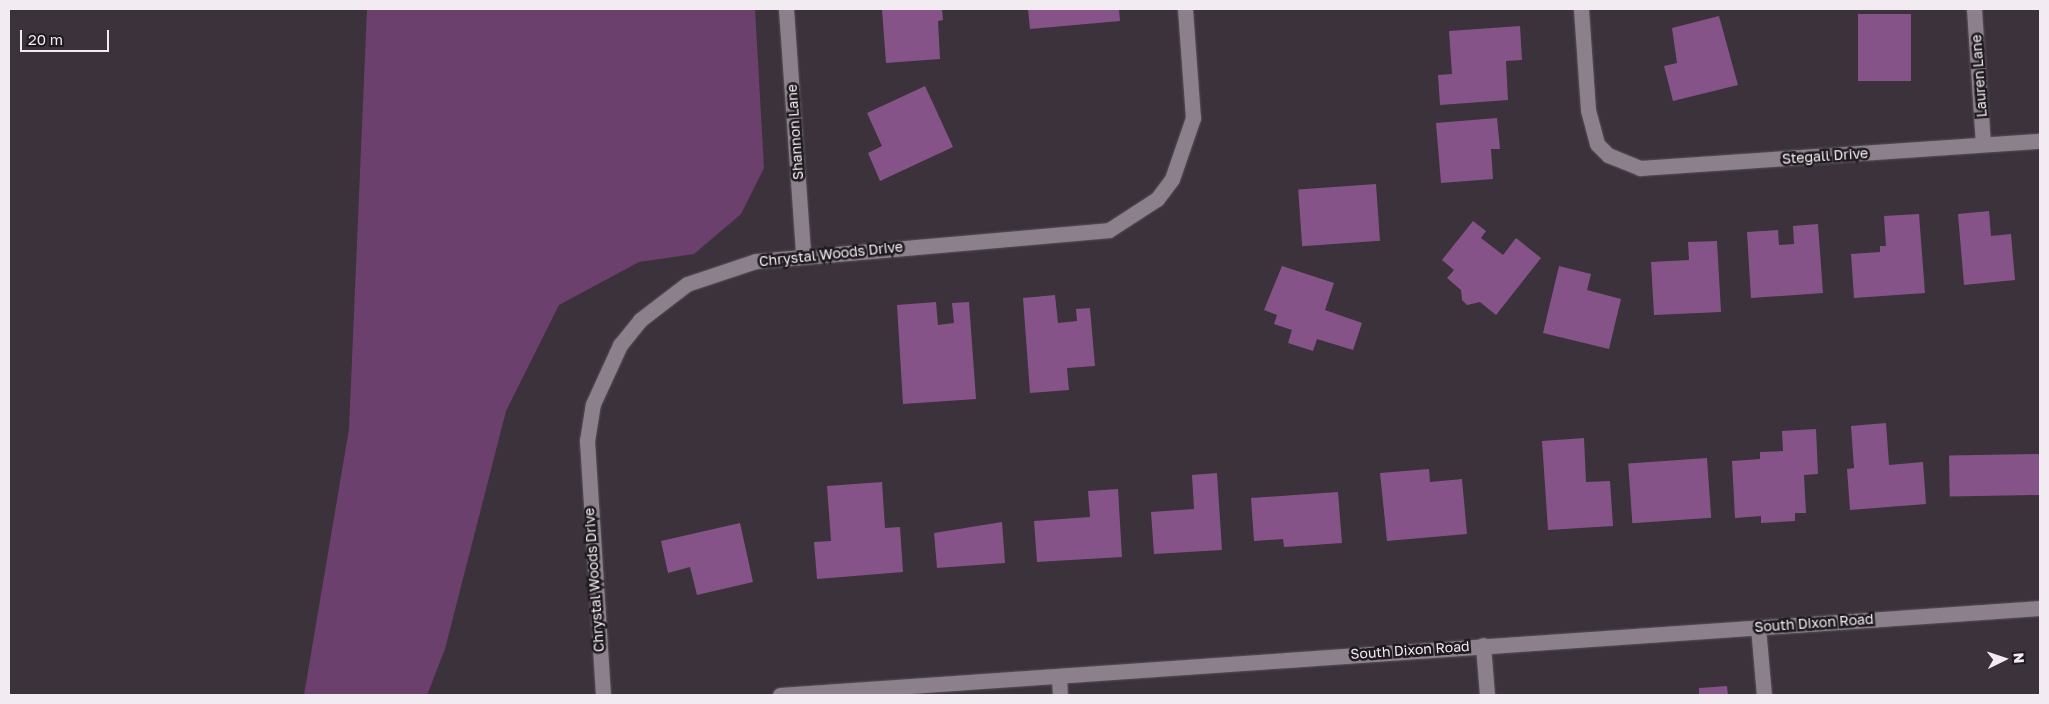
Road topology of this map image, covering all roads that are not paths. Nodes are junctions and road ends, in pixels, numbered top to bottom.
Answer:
1 (786, 9) edge
2 (1185, 9) edge
3 (1581, 9) edge
4 (1974, 9) edge
5 (2040, 141) edge
6 (1983, 144) junction
7 (803, 255) junction
8 (2040, 608) edge
9 (1758, 626) junction
10 (1483, 645) junction
11 (1059, 677) junction
12 (603, 695) edge
13 (780, 695) edge
14 (1060, 695) edge
15 (1487, 695) edge
16 (1764, 695) edge

1 - 7 street, Shannon Lane
2 - 7 street, Chrystal Woods Drive
3 - 6 street, Stegall Drive
4 - 6 street, Lauren Lane
5 - 6 street, Stegall Drive
7 - 12 street, Chrystal Woods Drive
8 - 9 street, South Dixon Road
9 - 10 street, South Dixon Road
9 - 16 street
10 - 11 street, South Dixon Road
10 - 15 street
11 - 13 street, South Dixon Road
11 - 14 street

